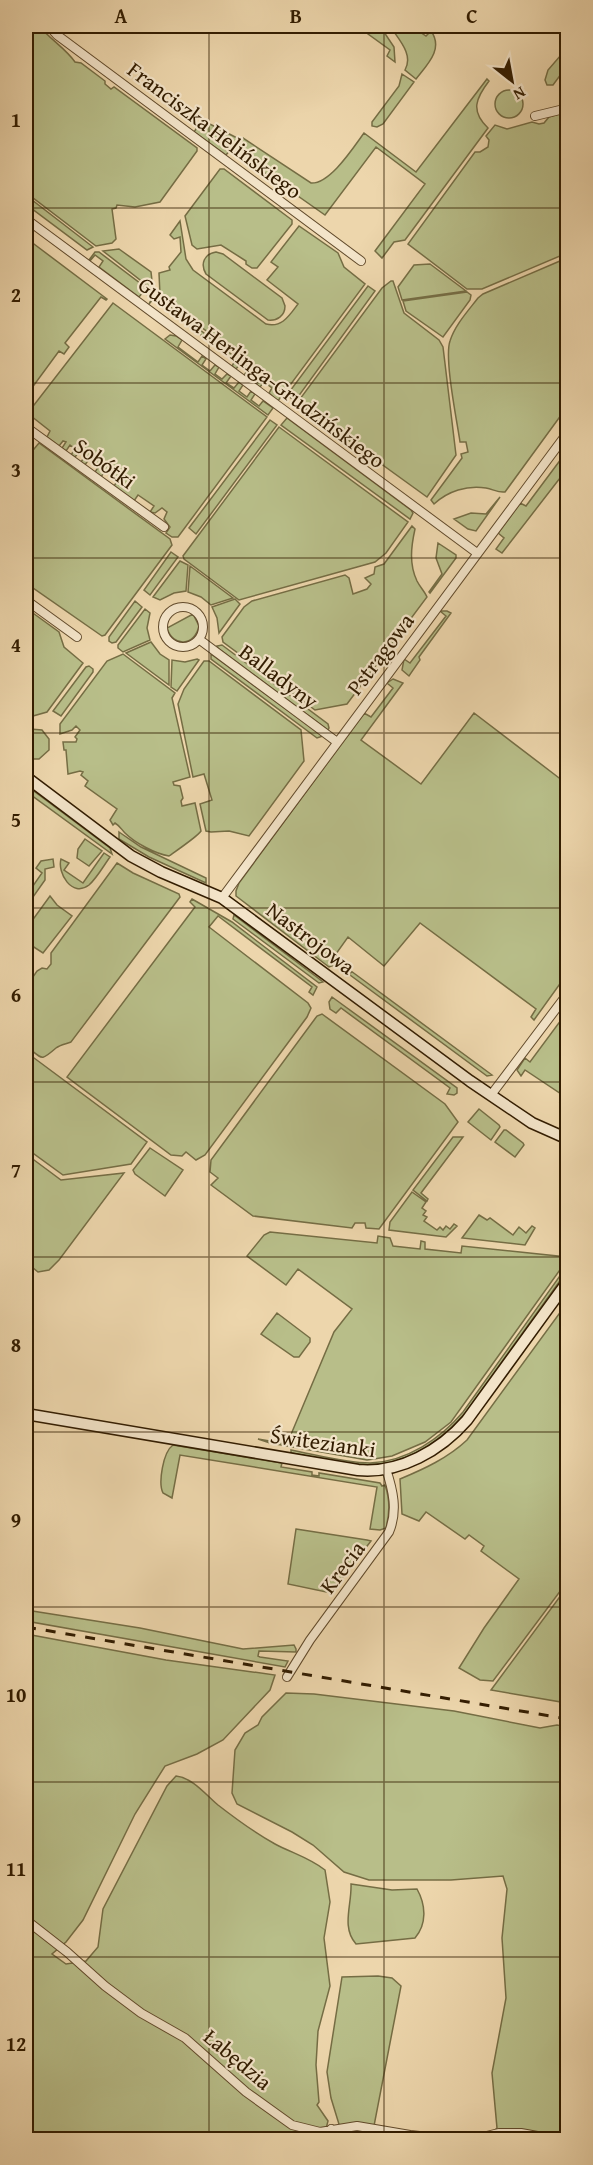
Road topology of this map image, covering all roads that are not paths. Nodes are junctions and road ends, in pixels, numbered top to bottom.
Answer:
1 (49, 26) edge
2 (567, 108) edge
3 (535, 116) dead end
4 (26, 219) edge
5 (361, 261) dead end
6 (26, 427) edge
7 (567, 432) edge
8 (164, 527) dead end
9 (477, 554) junction
10 (26, 600) edge
11 (77, 637) dead end
12 (200, 640) junction
13 (338, 742) junction
14 (26, 777) edge
15 (222, 898) junction
16 (567, 993) edge
17 (491, 1095) junction
18 (567, 1139) edge
19 (567, 1281) edge
20 (26, 1414) edge
21 (386, 1469) junction
22 (287, 1677) dead end
23 (26, 1920) edge
24 (331, 2129) junction
25 (340, 2139) edge
26 (457, 2139) edge
27 (470, 2139) edge
28 (559, 2139) edge

1 - 5 street, Franciszka Helińskiego
2 - 3 street
4 - 9 street, Gustawa Herlinga-Grudzińskiego
6 - 8 street, Sobótki
7 - 9 street, Pstrągowa
9 - 13 street, Pstrągowa
10 - 11 street
12 - 12 street
12 - 13 street, Balladyny
13 - 15 street, Pstrągowa
14 - 15 street, Nastrojowa
15 - 17 street, Nastrojowa
16 - 17 street
17 - 18 street, Nastrojowa
19 - 21 street, Świtezianki
20 - 21 street, Świtezianki
21 - 22 street, Krecia
23 - 24 street, Łabędzia
24 - 25 street
24 - 26 street, Łabędzia
27 - 28 street

